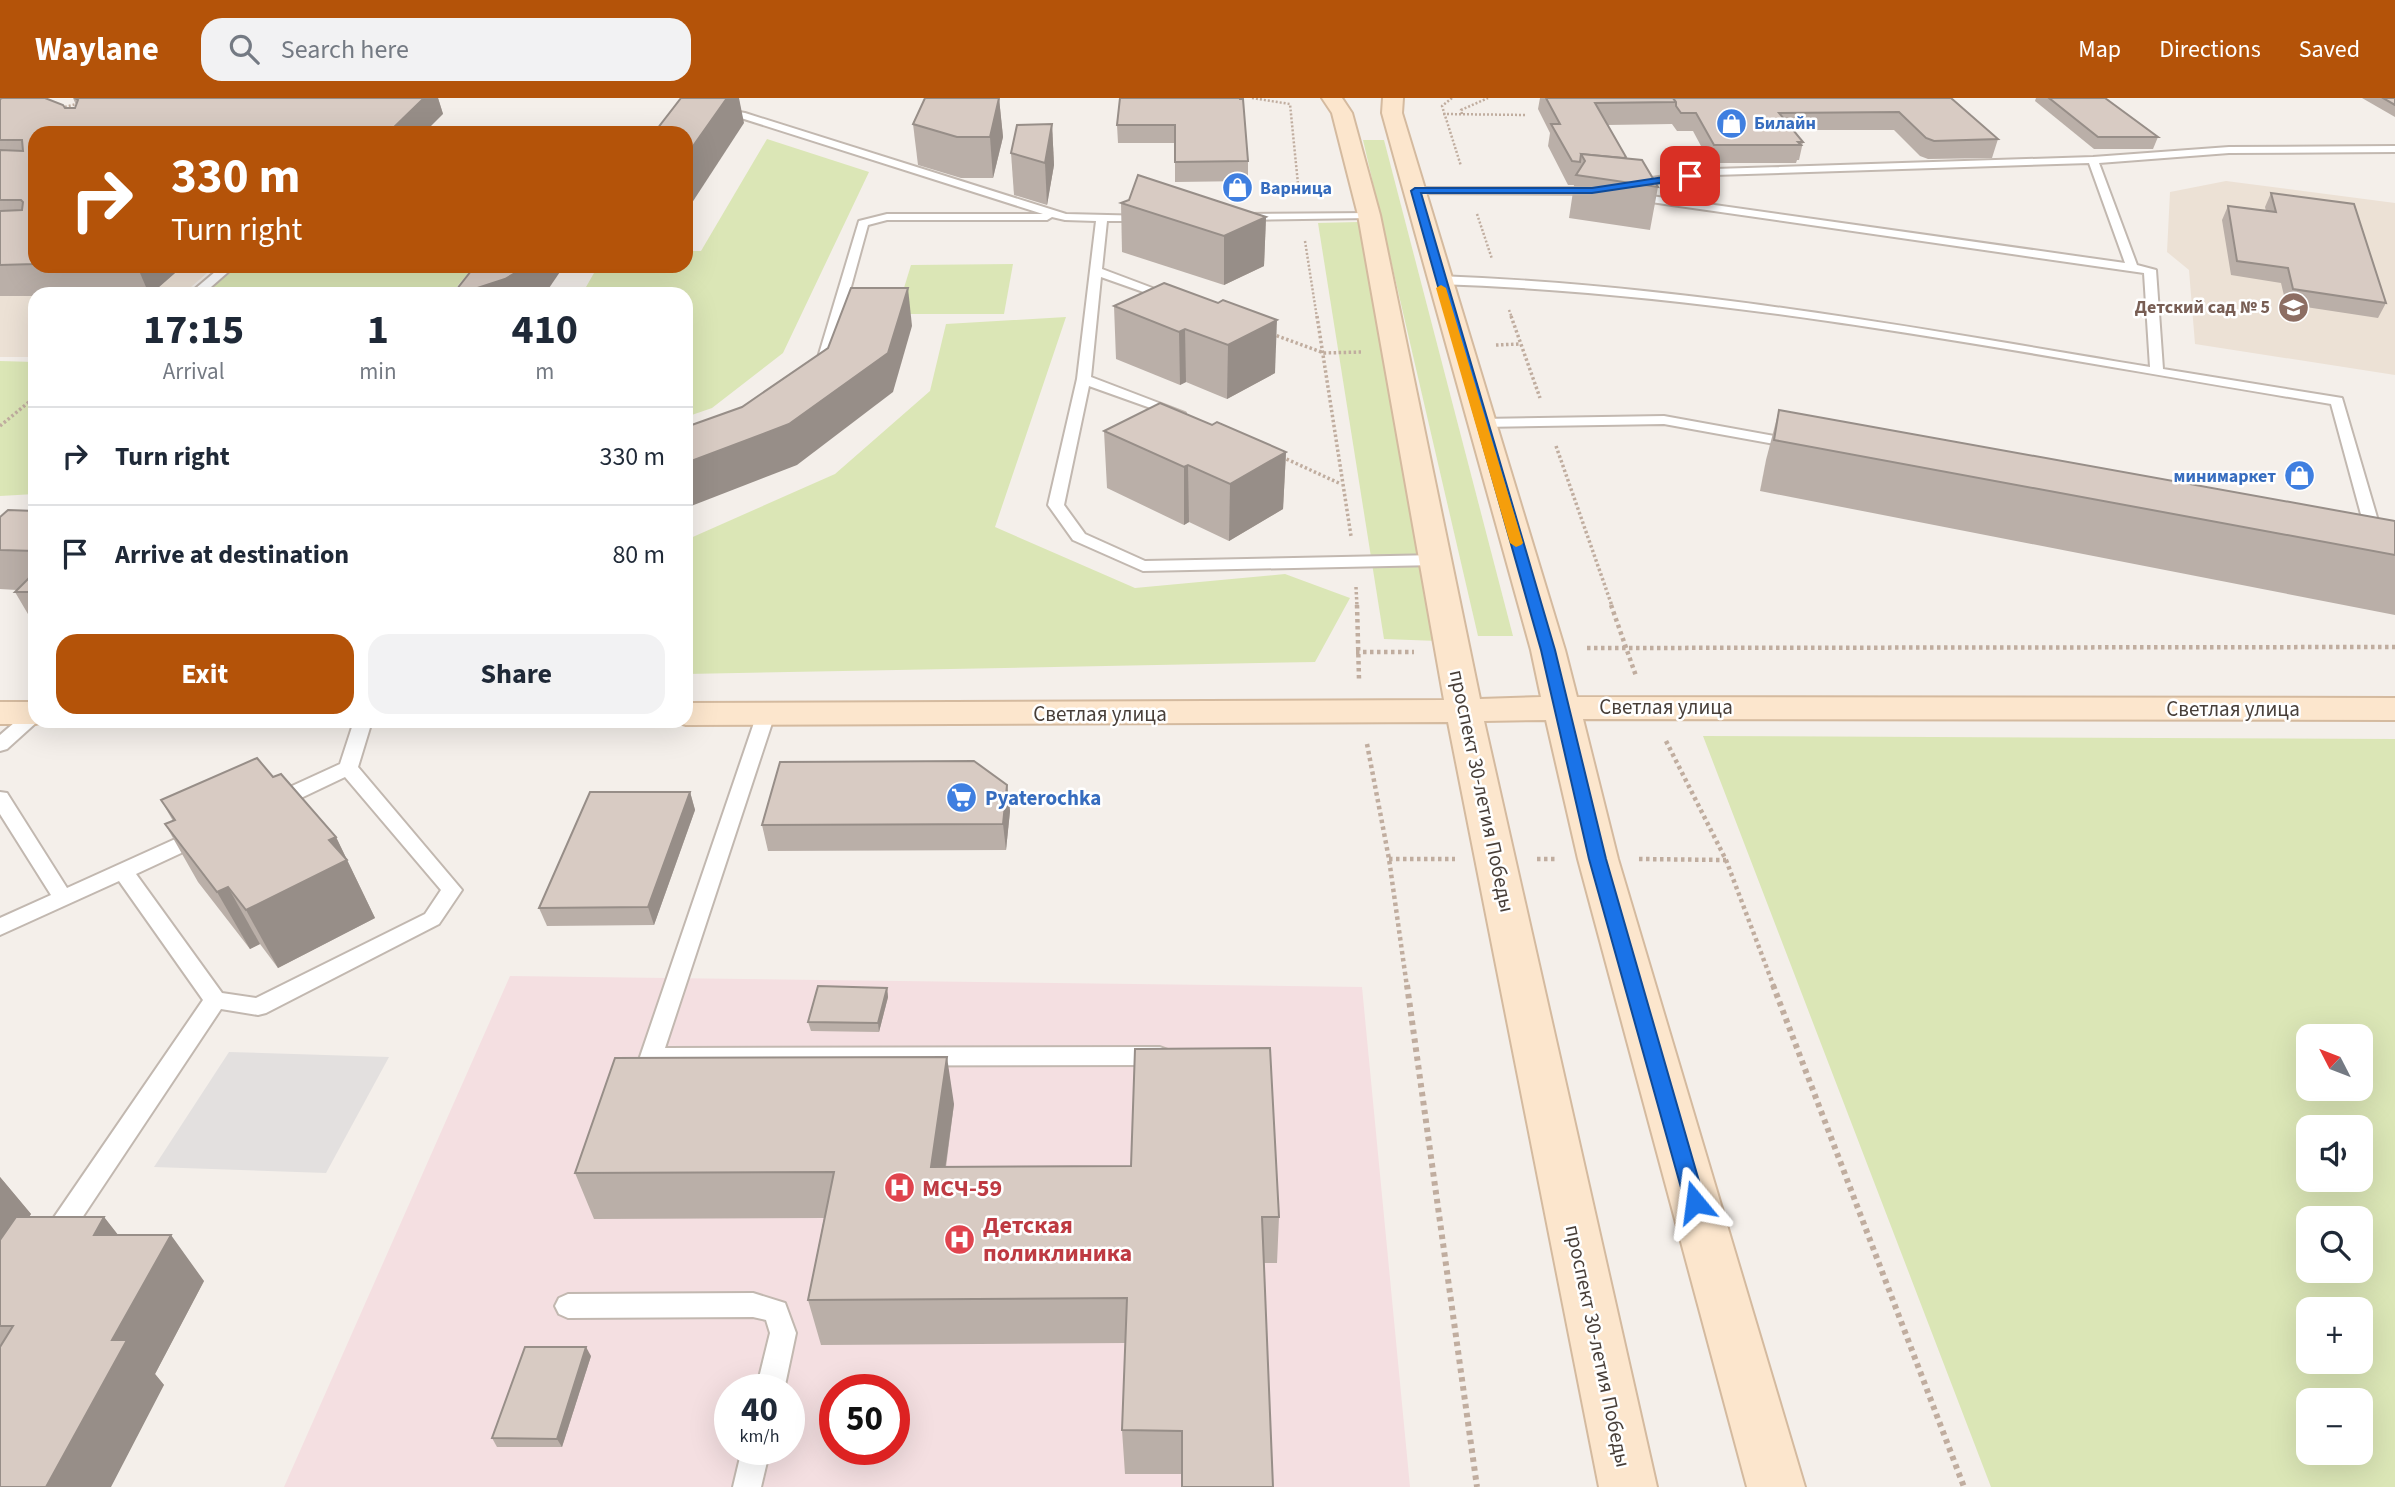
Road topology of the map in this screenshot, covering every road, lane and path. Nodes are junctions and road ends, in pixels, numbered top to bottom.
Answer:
1 (1252, 98) edge
2 (1332, 98) edge
3 (1393, 98) edge
4 (1452, 98) edge
5 (1488, 98) edge
6 (89, 101) edge
7 (701, 108) edge
8 (55, 110) edge
9 (1443, 114) junction
10 (1462, 114) junction
11 (1527, 115) dead end
12 (2395, 149) edge
13 (2093, 160) junction
14 (1469, 190) junction
15 (1606, 190) edge
16 (1415, 191) junction
17 (1369, 215) junction
18 (1300, 216) junction
19 (1065, 217) junction
20 (1236, 217) edge
21 (1102, 218) junction
22 (1156, 218) edge
23 (2133, 267) junction
24 (1098, 272) junction
25 (220, 273) edge
26 (1439, 280) junction
27 (1500, 281) junction
28 (204, 287) edge
29 (1175, 299) edge
30 (1262, 331) edge
31 (1324, 353) junction
32 (2157, 372) junction
33 (1084, 379) junction
34 (808, 386) edge
35 (28, 403) edge
36 (1190, 417) edge
37 (1549, 423) junction
38 (1481, 424) junction
39 (0, 426) edge
40 (1815, 448) edge
41 (1278, 456) edge
42 (1342, 484) junction
43 (2395, 554) edge
44 (1437, 560) junction
45 (1356, 562) junction
46 (1625, 647) junction
47 (2395, 647) edge
48 (1649, 706) junction
49 (1562, 708) junction
50 (2395, 709) edge
51 (1464, 711) junction
52 (0, 713) edge
53 (28, 713) edge
54 (1361, 713) junction
55 (693, 714) edge
56 (766, 714) junction
57 (28, 720) edge
58 (361, 728) edge
59 (0, 746) edge
60 (348, 768) junction
61 (0, 798) edge
62 (261, 808) edge
63 (223, 825) edge
64 (123, 871) junction
65 (63, 898) junction
66 (0, 927) edge
67 (215, 1000) junction
68 (1175, 1056) edge
69 (40, 1260) edge
70 (568, 1306) dead end
71 (774, 1374) edge
72 (752, 1465) edge
73 (747, 1487) edge
74 (1477, 1487) edge
75 (1628, 1487) edge
76 (1776, 1487) edge
77 (1964, 1487) edge

1 - 18 path
2 - 17 main road, проспект 30-летия Победы
3 - 16 main road
4 - 9 path
5 - 10 path
6 - 8 path
7 - 19 lane
9 - 10 path
9 - 14 path
10 - 11 path
12 - 13 lane
13 - 23 lane
13 - 23 lane
14 - 15 lane
14 - 16 lane
14 - 27 path
16 - 26 main road
17 - 18 lane
17 - 44 main road, проспект 30-летия Победы
18 - 20 lane
18 - 31 path
19 - 21 lane
19 - 34 lane
21 - 22 lane
21 - 24 lane
23 - 32 lane
24 - 29 lane
24 - 33 lane
25 - 28 lane
26 - 27 lane
26 - 38 main road
27 - 32 lane
27 - 37 path
30 - 31 path
31 - 42 path
32 - 43 lane
33 - 36 lane
33 - 45 lane
35 - 39 path
37 - 38 lane
37 - 40 lane
37 - 46 path
38 - 49 main road
41 - 42 path
42 - 45 path
44 - 45 lane
44 - 51 main road, проспект 30-летия Победы
45 - 54 path
46 - 47 path
46 - 48 path
48 - 49 main road, Светлая улица
48 - 50 main road, Светлая улица
48 - 77 path
49 - 51 main road, Светлая улица
49 - 76 main road
51 - 54 main road, Светлая улица
51 - 75 main road, проспект 30-летия Победы
52 - 53 main road
54 - 56 main road, Светлая улица
54 - 74 path
55 - 56 main road, Светлая улица
56 - 68 lane
57 - 59 lane
58 - 60 lane
60 - 62 lane
60 - 67 lane
61 - 65 lane
63 - 64 lane
64 - 65 lane
64 - 67 lane
65 - 66 lane
67 - 69 lane
70 - 71 lane
72 - 73 lane

